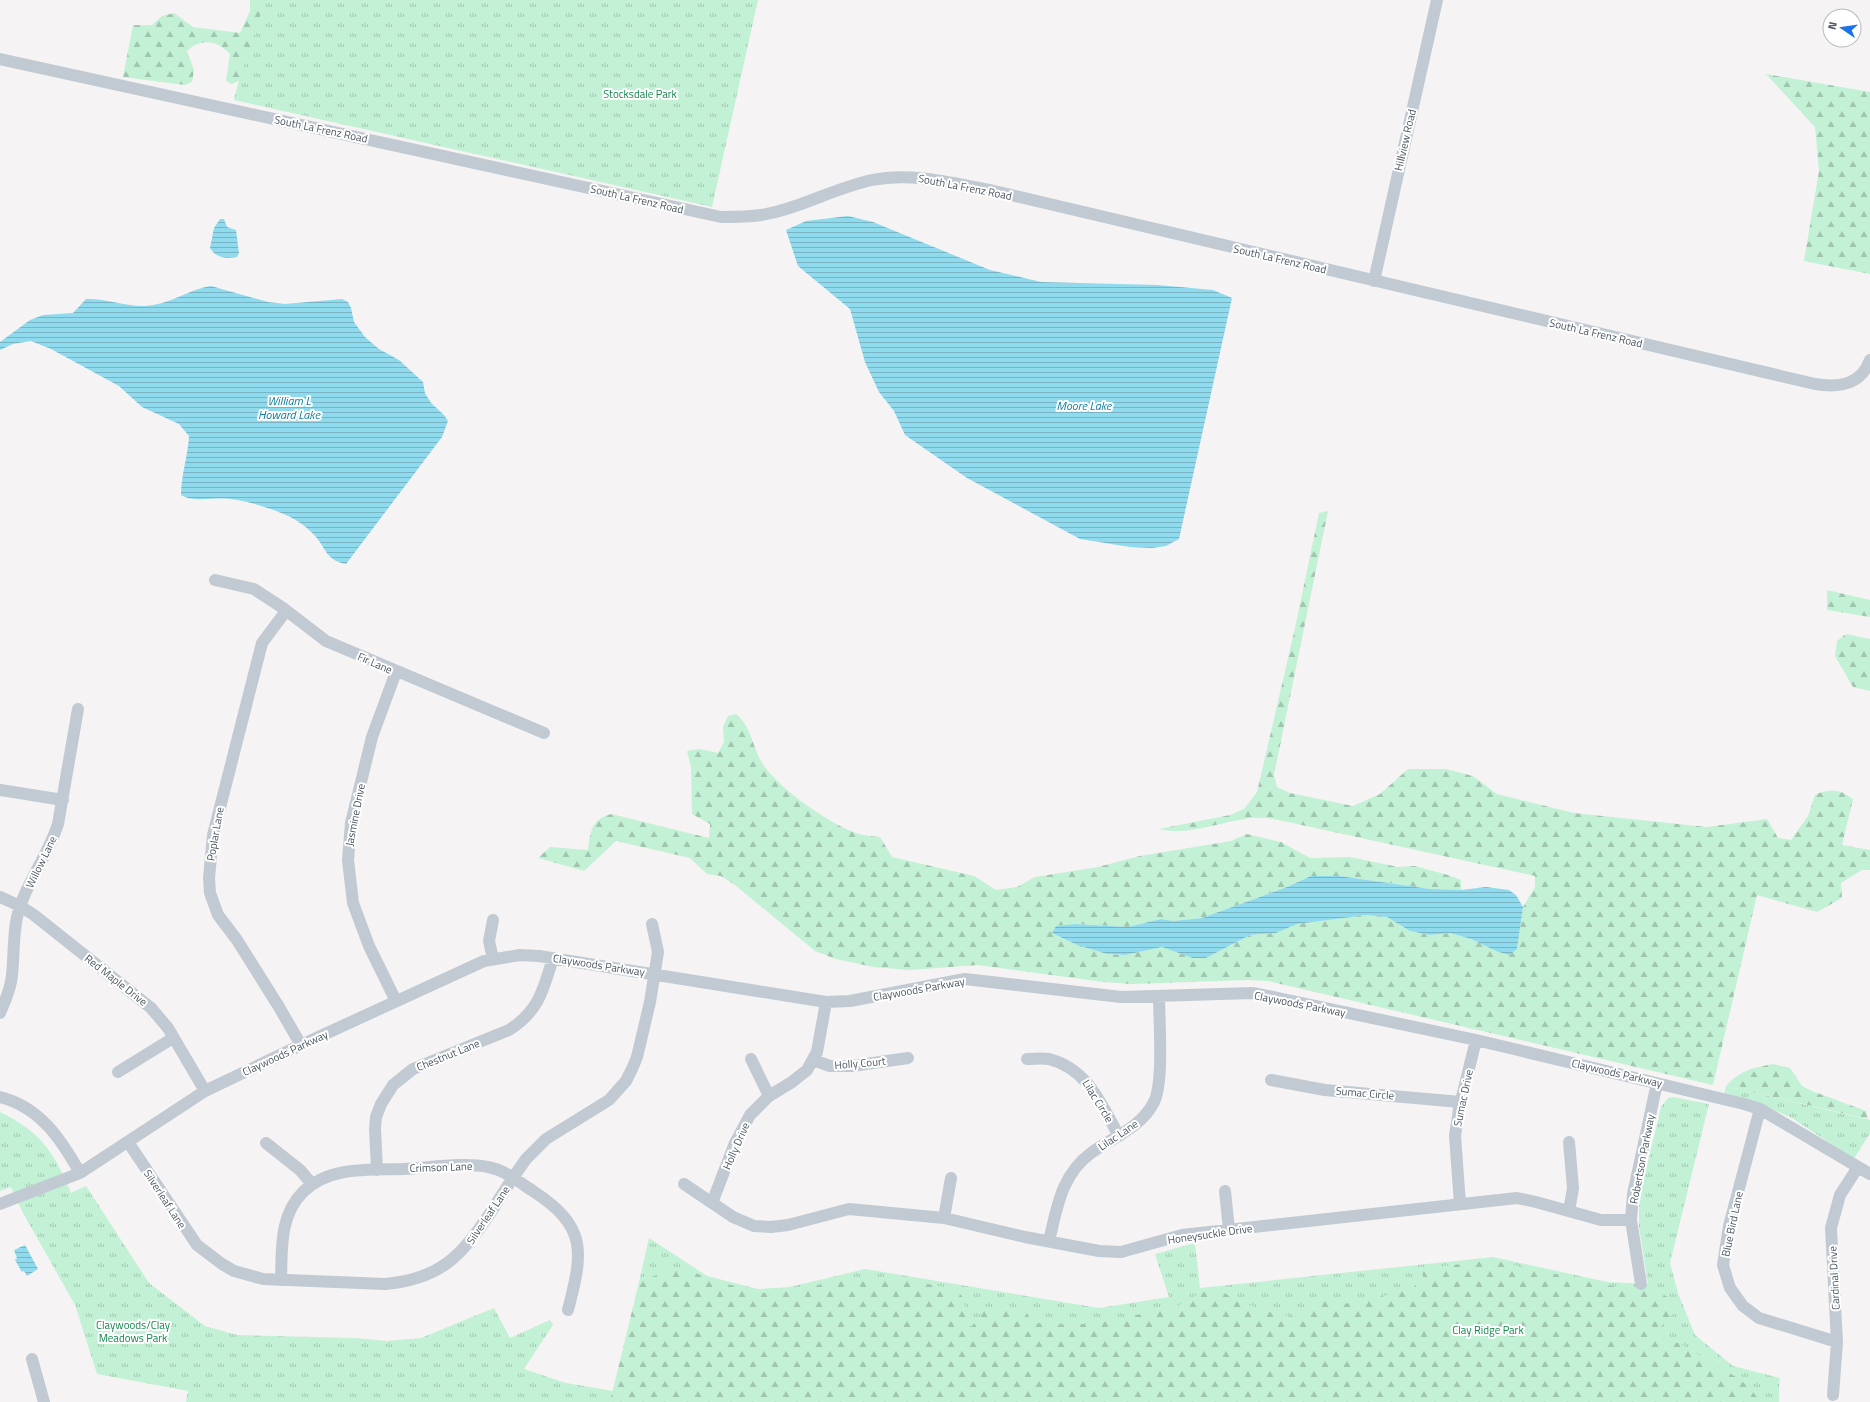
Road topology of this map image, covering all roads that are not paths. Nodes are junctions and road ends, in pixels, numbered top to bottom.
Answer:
1 (1437, 0) edge
2 (0, 59) edge
3 (1374, 281) junction
4 (1870, 360) edge
5 (215, 580) dead end
6 (286, 611) junction
7 (396, 672) junction
8 (78, 709) dead end
9 (544, 733) dead end
10 (0, 790) edge
11 (63, 800) junction
12 (0, 897) edge
13 (20, 906) junction
14 (494, 920) dead end
15 (652, 924) dead end
16 (553, 958) junction
17 (493, 959) junction
18 (655, 973) junction
19 (1158, 996) junction
20 (396, 1002) junction
21 (826, 1002) junction
22 (0, 1013) edge
23 (173, 1038) junction
24 (1476, 1040) junction
25 (301, 1045) junction
26 (908, 1058) dead end
27 (751, 1059) dead end
28 (1027, 1059) dead end
29 (813, 1060) junction
30 (118, 1072) dead end
31 (1271, 1080) dead end
32 (1657, 1083) junction
33 (205, 1091) junction
34 (769, 1096) junction
35 (0, 1097) edge
36 (1460, 1102) junction
37 (1760, 1109) junction
38 (1119, 1136) junction
39 (128, 1142) junction
40 (1569, 1142) dead end
41 (266, 1143) dead end
42 (1858, 1167) junction
43 (377, 1170) junction
44 (80, 1173) junction
45 (1870, 1174) edge
46 (513, 1178) junction
47 (951, 1178) dead end
48 (312, 1184) junction
49 (684, 1184) dead end
50 (1225, 1191) dead end
51 (712, 1203) junction
52 (0, 1204) edge
53 (1460, 1204) junction
54 (1569, 1211) junction
55 (944, 1218) junction
56 (1631, 1220) junction
57 (1229, 1230) junction
58 (1049, 1242) junction
59 (281, 1280) junction
60 (1641, 1284) dead end
61 (568, 1310) dead end
62 (1837, 1342) junction
63 (32, 1359) dead end
64 (1833, 1395) dead end
65 (44, 1402) edge

1 - 3 street, Hillview Road
2 - 3 street, South La Frenz Road
3 - 4 street, South La Frenz Road
5 - 6 street, Fir Lane
6 - 7 street, Fir Lane
6 - 25 street, Poplar Lane
7 - 9 street, Fir Lane
7 - 20 street, Jasmine Drive
8 - 11 street, Willow Lane
10 - 11 street
11 - 13 street, Willow Lane
12 - 13 street, Red Maple Drive
13 - 22 street, Willow Lane
13 - 23 street, Red Maple Drive
14 - 17 street
15 - 18 street, Silverleaf Lane
16 - 17 street, Claywoods Parkway
16 - 18 street, Claywoods Parkway
16 - 43 street, Chestnut Lane
17 - 20 street, Claywoods Parkway
18 - 21 street, Claywoods Parkway
18 - 46 street, Silverleaf Lane
19 - 21 street, Claywoods Parkway
19 - 24 street, Claywoods Parkway
19 - 38 street, Lilac Lane
20 - 25 street, Claywoods Parkway
21 - 29 street, Holly Drive
23 - 30 street
23 - 33 street, Red Maple Drive
24 - 32 street, Claywoods Parkway
24 - 36 street, Sumac Drive
25 - 33 street, Claywoods Parkway
26 - 29 street, Holly Court
27 - 34 street
28 - 38 street, Lilac Circle
29 - 34 street, Holly Drive
31 - 36 street, Sumac Circle
32 - 37 street, Claywoods Parkway
32 - 56 street, Robertson Parkway
33 - 39 street, Claywoods Parkway
34 - 51 street, Holly Drive
35 - 44 street
36 - 53 street, Sumac Drive
37 - 42 street, Claywoods Parkway
37 - 62 street, Blue Bird Lane
38 - 58 street, Lilac Lane
39 - 44 street, Claywoods Parkway
39 - 59 street, Silverleaf Lane
40 - 54 street
41 - 48 street
42 - 45 street, Claywoods Parkway
42 - 62 street, Cardinal Drive
43 - 46 street, Crimson Lane
43 - 48 street, Crimson Lane
44 - 52 street, Claywoods Parkway
46 - 59 street, Silverleaf Lane
46 - 61 street, Crimson Lane
47 - 55 street
48 - 59 street, Crimson Lane
49 - 51 street, Honeysuckle Drive
50 - 57 street
51 - 55 street, Honeysuckle Drive
53 - 54 street, Honeysuckle Drive
53 - 57 street, Honeysuckle Drive
54 - 56 street, Honeysuckle Drive
55 - 58 street, Honeysuckle Drive
56 - 60 street, Robertson Parkway
57 - 58 street, Honeysuckle Drive
62 - 64 street, Cardinal Drive
63 - 65 street

